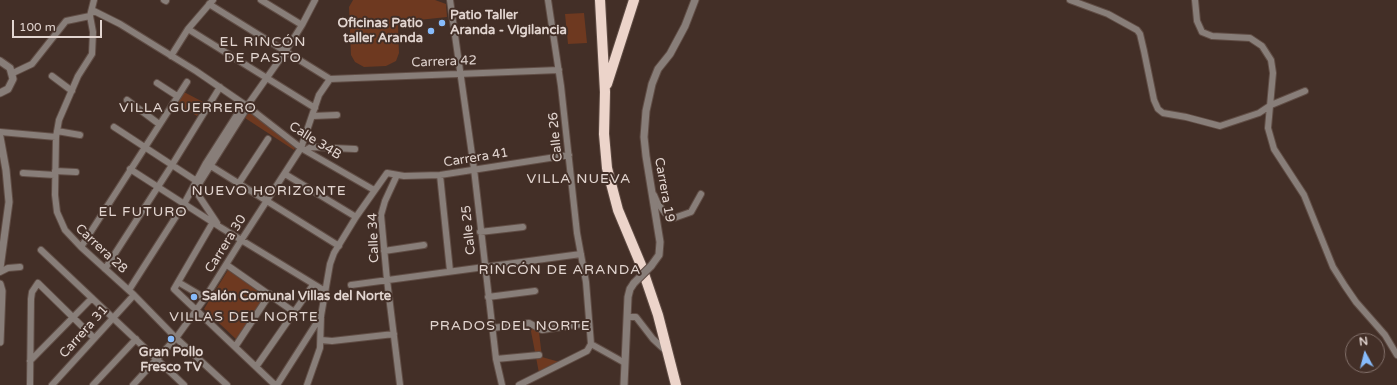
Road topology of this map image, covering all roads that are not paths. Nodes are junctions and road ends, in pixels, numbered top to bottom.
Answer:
1 (94, 0) edge
2 (261, 0) edge
3 (315, 0) edge
4 (450, 0) edge
5 (548, 0) edge
6 (600, 0) edge
7 (634, 0) edge
8 (695, 0) edge
9 (1070, 0) edge
10 (1195, 0) edge
11 (211, 2) edge
12 (91, 13) junction
13 (302, 25) junction
14 (188, 29) junction
15 (285, 52) junction
16 (171, 56) junction
17 (0, 61) edge
18 (559, 70) junction
19 (459, 72) junction
20 (13, 73) junction
21 (52, 76) dead end
22 (266, 78) junction
23 (330, 79) junction
24 (187, 82) dead end
25 (156, 83) dead end
26 (220, 87) junction
27 (72, 91) junction
28 (1305, 91) dead end
29 (605, 92) junction
30 (0, 93) edge
31 (177, 96) junction
32 (127, 100) dead end
33 (1271, 105) junction
34 (247, 106) junction
35 (315, 108) junction
36 (337, 115) dead end
37 (313, 116) junction
38 (159, 124) junction
39 (114, 127) dead end
40 (0, 132) edge
41 (56, 134) junction
42 (80, 136) dead end
43 (0, 138) edge
44 (268, 139) dead end
45 (144, 147) junction
46 (304, 149) junction
47 (355, 149) dead end
48 (569, 155) junction
49 (172, 165) junction
50 (208, 165) junction
51 (130, 169) junction
52 (474, 169) junction
53 (76, 172) dead end
54 (23, 173) dead end
55 (55, 173) junction
56 (285, 174) junction
57 (397, 175) junction
58 (440, 175) junction
59 (198, 182) junction
60 (239, 183) junction
61 (650, 183) junction
62 (158, 186) junction
63 (374, 190) junction
64 (701, 194) dead end
65 (268, 201) junction
66 (184, 204) junction
67 (356, 217) junction
68 (213, 222) junction
69 (3, 226) edge
70 (220, 226) junction
71 (523, 227) dead end
72 (480, 232) junction
73 (242, 238) junction
74 (424, 245) dead end
75 (339, 246) junction
76 (81, 247) junction
77 (41, 250) dead end
78 (384, 251) junction
79 (581, 254) junction
80 (226, 265) junction
81 (484, 266) junction
82 (20, 267) dead end
83 (0, 268) edge
84 (105, 269) junction
85 (450, 270) junction
86 (0, 272) edge
87 (387, 280) junction
88 (178, 282) junction
89 (0, 284) edge
90 (313, 285) junction
91 (351, 285) dead end
92 (325, 291) junction
93 (535, 291) dead end
94 (131, 293) junction
95 (270, 294) junction
96 (488, 297) junction
97 (92, 298) junction
98 (206, 298) junction
99 (197, 310) junction
100 (294, 312) junction
101 (321, 316) junction
102 (73, 317) junction
103 (627, 317) junction
104 (112, 318) junction
105 (589, 323) junction
106 (493, 328) junction
107 (394, 334) junction
108 (94, 338) junction
109 (176, 338) junction
110 (136, 339) junction
111 (321, 340) junction
112 (0, 342) edge
113 (591, 344) junction
114 (235, 347) junction
115 (669, 354) junction
116 (1397, 354) edge
117 (539, 355) dead end
118 (157, 359) junction
119 (496, 359) junction
120 (30, 361) junction
121 (624, 364) junction
122 (256, 367) junction
123 (30, 385) edge
124 (52, 385) edge
125 (93, 385) edge
126 (133, 385) edge
127 (184, 385) edge
128 (227, 385) edge
129 (276, 385) edge
130 (307, 385) edge
131 (400, 385) edge
132 (502, 385) edge
133 (519, 385) edge
134 (624, 385) edge
135 (676, 385) edge

1 - 12 street, Carrera 28
2 - 13 street
3 - 13 street
4 - 19 street, Calle 25
5 - 18 street, Calle 26
6 - 29 highway
7 - 29 highway
8 - 61 street, Carrera 19
9 - 33 street
10 - 33 street
11 - 14 street
11 - 15 street
12 - 16 street, Calle 34B
12 - 20 street
12 - 27 street, Carrera 28
13 - 15 street
14 - 16 street
14 - 22 street
15 - 22 street
15 - 23 street
16 - 26 street, Calle 34B
17 - 20 street
18 - 19 street, Carrera 42
18 - 48 street, Calle 26
19 - 23 street, Carrera 42
19 - 52 street, Calle 25
20 - 30 street
21 - 27 street
22 - 34 street
22 - 35 street
23 - 35 street, Carrera 30
24 - 31 street
25 - 31 street
26 - 34 street, Calle 34B
26 - 49 street
27 - 41 street, Carrera 28
28 - 33 street
29 - 115 highway
31 - 38 street
32 - 38 street
33 - 116 street
34 - 46 street, Calle 34B
34 - 50 street, Carrera 31
35 - 37 street, Carrera 30
36 - 37 street
37 - 46 street, Carrera 30
38 - 45 street
39 - 45 street
40 - 41 street
41 - 42 street
41 - 55 street, Carrera 28
43 - 69 street
44 - 60 street
45 - 49 street
45 - 51 street
46 - 47 street
46 - 56 street, Carrera 30
46 - 63 street, Calle 34B
48 - 52 street, Carrera 41
48 - 79 street, Calle 26
49 - 59 street
49 - 62 street
50 - 59 street, Carrera 31
50 - 60 street
51 - 62 street
51 - 76 street
52 - 58 street, Carrera 41
52 - 72 street, Calle 25
53 - 55 street
54 - 55 street
55 - 76 street, Carrera 28
56 - 65 street, Carrera 30
56 - 67 street
57 - 58 street, Carrera 41
57 - 63 street, Carrera 41
57 - 78 street, Calle 34
58 - 85 street
59 - 66 street, Carrera 31
59 - 70 street
60 - 65 street
61 - 64 street
61 - 103 street, Carrera 19, bridge
62 - 66 street
62 - 84 street
63 - 67 street
65 - 73 street, Carrera 30
65 - 75 street
66 - 68 street
66 - 94 street, Carrera 31
67 - 75 street
68 - 70 street
68 - 88 street
69 - 83 street
70 - 73 street
71 - 72 street
72 - 81 street, Calle 25
73 - 80 street, Carrera 30
73 - 90 street
74 - 78 street
75 - 92 street
76 - 84 street, Carrera 28
77 - 97 street
78 - 87 street, Calle 34
79 - 81 street
79 - 105 street, Calle 26
80 - 95 street
80 - 98 street, Carrera 30
81 - 85 street
81 - 96 street, Calle 25
82 - 86 street
84 - 94 street, Carrera 28
85 - 87 street
87 - 91 street, Calle 34
87 - 107 street, Calle 34
88 - 98 street
88 - 99 street
89 - 112 street
90 - 92 street
90 - 100 street
92 - 101 street
93 - 96 street
94 - 104 street, Carrera 31
94 - 109 street, Carrera 28
95 - 100 street
95 - 114 street
96 - 106 street, Calle 25
97 - 102 street
97 - 104 street
98 - 99 street, Carrera 30
99 - 109 street, Carrera 30
99 - 114 street
100 - 122 street
101 - 111 street
101 - 129 street
102 - 108 street
102 - 120 street
102 - 120 street
103 - 115 street
103 - 121 street, Carrera 19
104 - 108 street, Carrera 31
104 - 110 street
105 - 106 street
105 - 113 street, Calle 26
106 - 119 street, Calle 25
107 - 111 street
107 - 131 street, Calle 34
108 - 124 street, Carrera 31
109 - 118 street, Carrera 30
109 - 128 street, Carrera 28
110 - 118 street
110 - 125 street
111 - 130 street
113 - 121 street
113 - 133 street
114 - 122 street
115 - 135 highway
117 - 119 street
118 - 126 street, Carrera 30
118 - 127 street
119 - 132 street, Calle 25
120 - 123 street
121 - 134 street, Carrera 19
122 - 129 street

